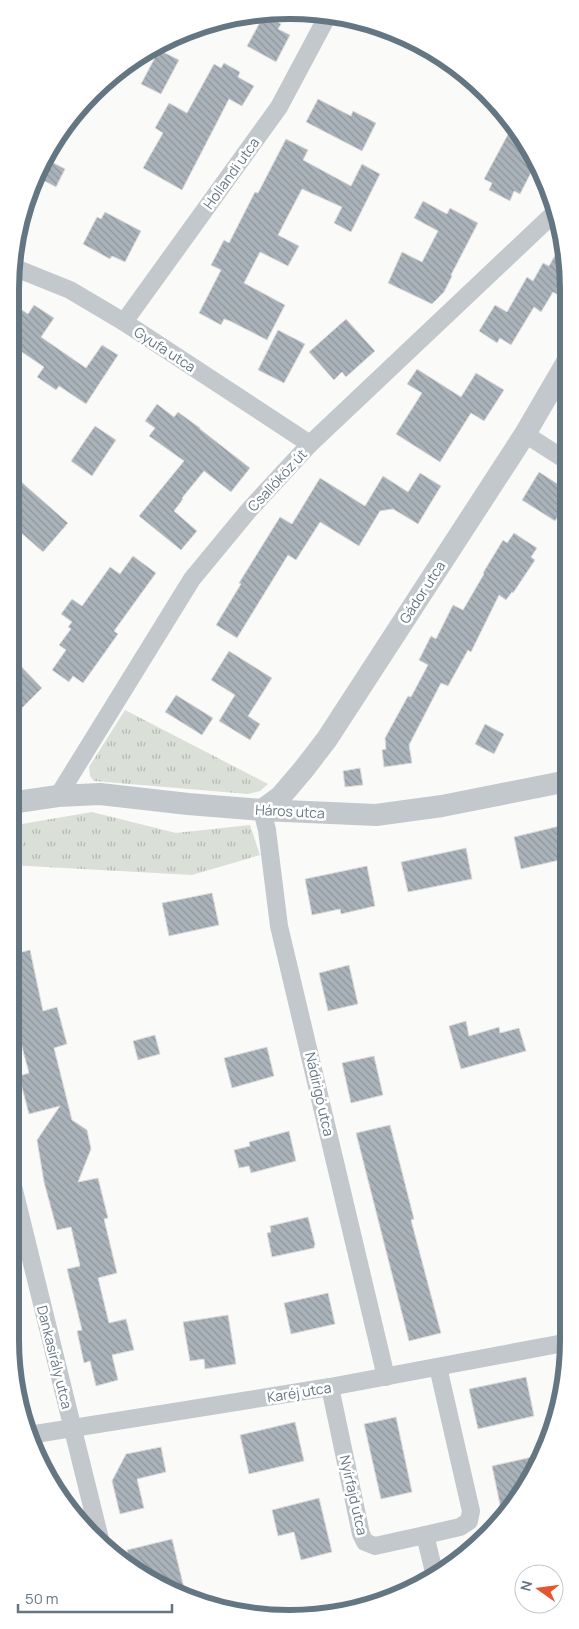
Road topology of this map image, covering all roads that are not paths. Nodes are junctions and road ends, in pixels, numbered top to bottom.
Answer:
1 (325, 21) edge
2 (551, 218) edge
3 (19, 270) edge
4 (124, 322) junction
5 (560, 374) edge
6 (526, 434) junction
7 (310, 444) junction
8 (560, 456) edge
9 (560, 783) edge
10 (58, 796) junction
11 (19, 802) edge
12 (262, 810) junction
13 (19, 1210) edge
14 (560, 1344) edge
15 (438, 1367) junction
16 (386, 1377) junction
17 (330, 1387) junction
18 (73, 1428) junction
19 (36, 1434) edge
20 (98, 1531) edge
21 (425, 1535) junction
22 (433, 1569) edge

1 - 4 street, Hollandi utca
2 - 7 street, Csallóköz út
3 - 4 street, Gyufa utca
4 - 7 street, Gyufa utca
5 - 6 street, Gádor utca
6 - 8 street
6 - 12 street, Gádor utca
7 - 10 street, Csallóköz út
9 - 12 street, Háros utca
10 - 11 street, Háros utca
10 - 12 street, Háros utca
12 - 16 street, Nádirigó utca
13 - 18 street, Dankasirály utca
14 - 15 street, Karéj utca
15 - 16 street, Karéj utca
15 - 21 street, Nyírfajd utca
16 - 17 street, Karéj utca
17 - 18 street, Karéj utca
17 - 21 street, Nyírfajd utca
18 - 19 street, Karéj utca
18 - 20 street, Dankasirály utca
21 - 22 street

